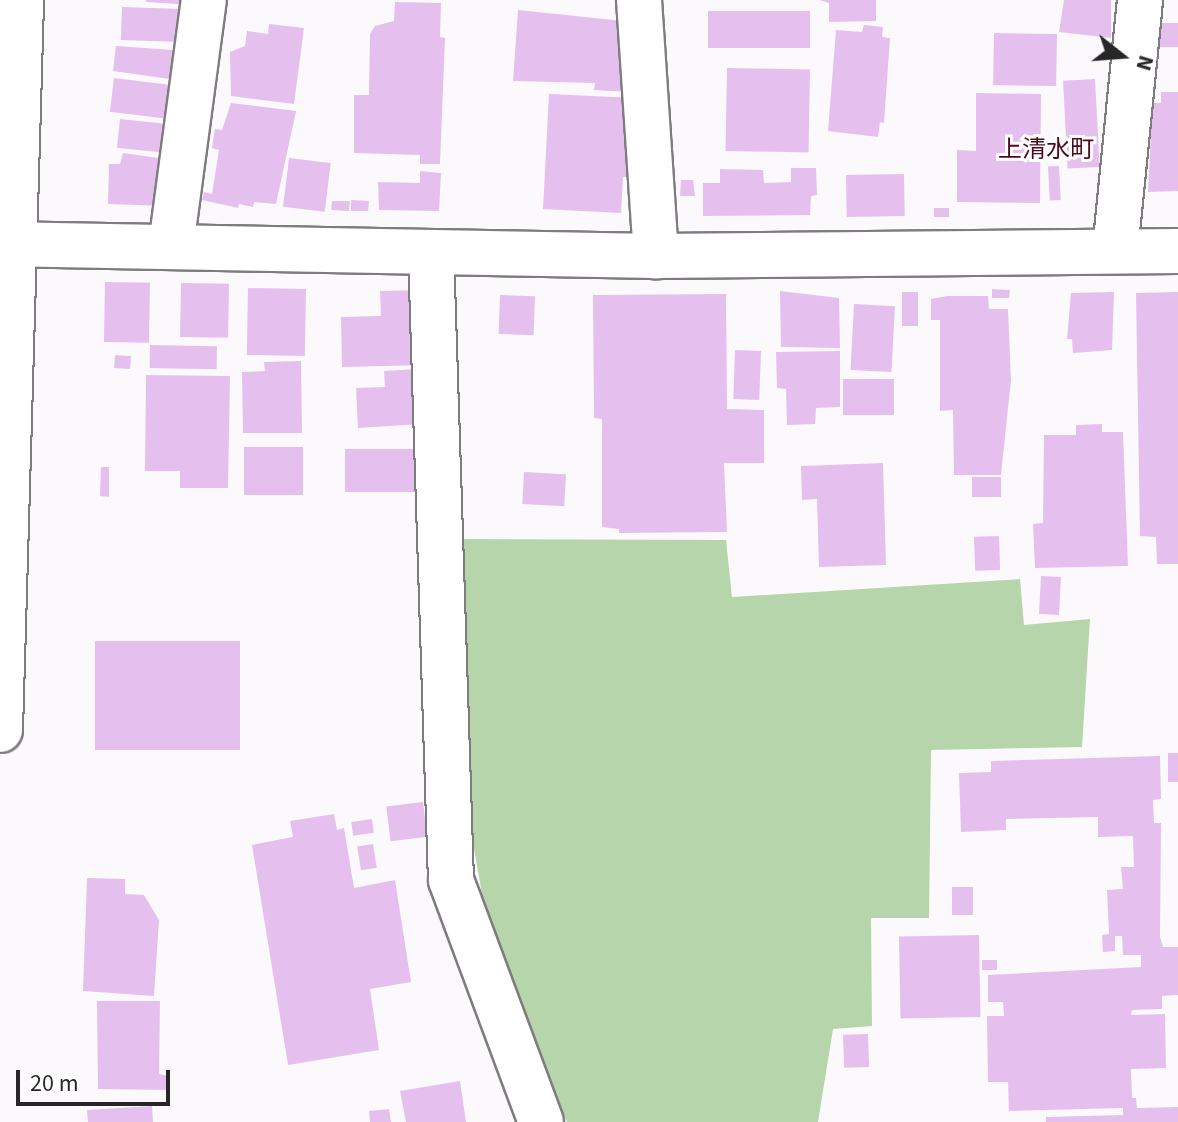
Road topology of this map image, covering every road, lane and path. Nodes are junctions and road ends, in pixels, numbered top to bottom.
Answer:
1 (21, 0) edge
2 (204, 0) edge
3 (639, 0) edge
4 (1140, 0) edge
5 (6, 244) edge
6 (171, 246) junction
7 (1115, 251) junction
8 (1178, 251) edge
9 (431, 252) junction
10 (656, 256) junction
11 (0, 730) edge
12 (541, 1122) edge

1 - 5 street
2 - 6 street
3 - 10 street
4 - 7 street
5 - 6 street
5 - 11 street
6 - 9 street
7 - 8 street
7 - 10 street
9 - 10 street
9 - 12 street

